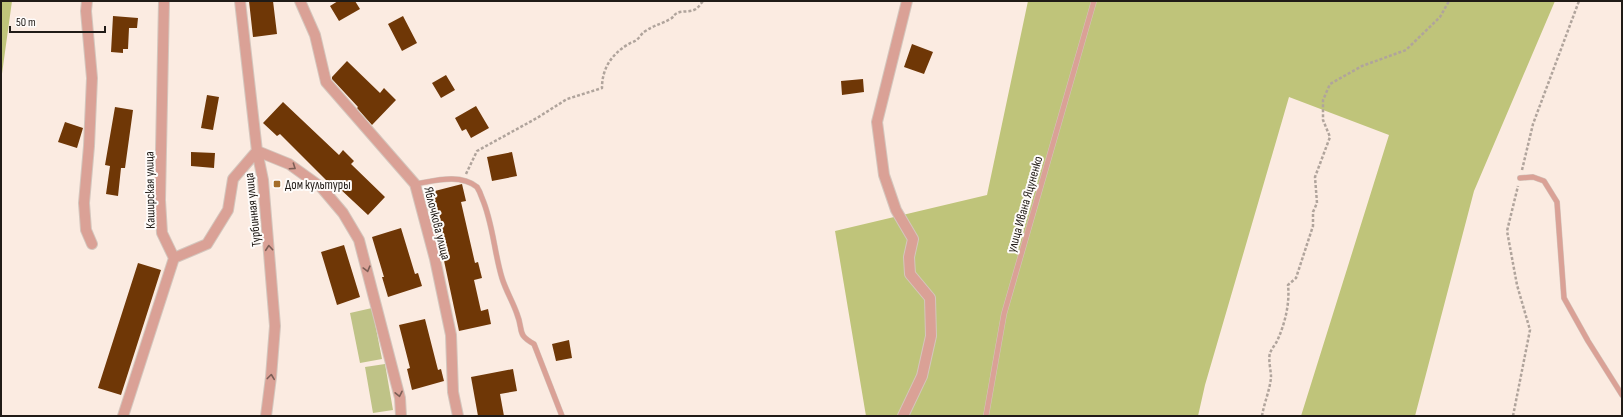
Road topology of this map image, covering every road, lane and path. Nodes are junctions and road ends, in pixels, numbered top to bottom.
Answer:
1 (87, 1) edge
2 (164, 1) edge
3 (240, 1) edge
4 (300, 1) edge
5 (703, 1) edge
6 (907, 1) edge
7 (1094, 1) edge
8 (1449, 1) edge
9 (1580, 1) edge
10 (257, 151) junction
11 (1520, 178) junction
12 (463, 180) junction
13 (415, 184) junction
14 (92, 244) dead end
15 (174, 258) junction
16 (1622, 395) edge
17 (123, 416) edge
18 (266, 416) edge
19 (401, 416) edge
20 (458, 416) edge
21 (562, 416) edge
22 (903, 416) edge
23 (986, 416) edge
24 (1262, 416) edge
25 (1513, 416) edge

1 - 14 street
2 - 15 street, Каширская улица
3 - 10 street, Турбинная улица
4 - 13 street, Яблочкова улица
5 - 12 path
6 - 22 street
7 - 23 lane, улица Ивана Яцуненко
8 - 24 path
9 - 11 path
10 - 15 street
18 -> 10 street, Турбинная улица
10 -> 19 street
11 - 16 lane
11 - 25 path
12 - 13 lane
12 - 21 lane
13 - 20 street, Яблочкова улица
15 - 17 street

